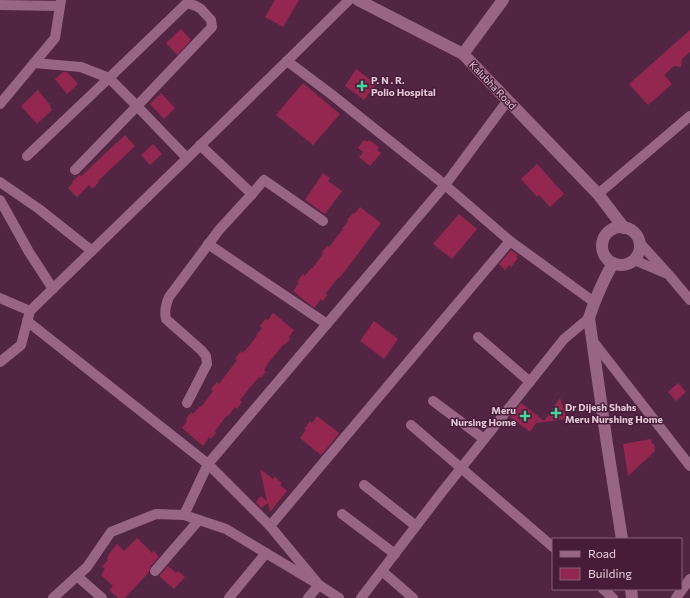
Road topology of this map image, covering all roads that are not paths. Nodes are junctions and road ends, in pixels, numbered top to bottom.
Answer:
1 (348, 0) edge
2 (358, 0) edge
3 (503, 0) edge
4 (61, 3) edge
5 (0, 5) edge
6 (463, 54) junction
7 (287, 61) junction
8 (34, 63) junction
9 (109, 78) junction
10 (508, 100) junction
11 (0, 104) edge
12 (137, 106) junction
13 (690, 116) edge
14 (200, 145) junction
15 (27, 156) dead end
16 (187, 158) junction
17 (75, 170) dead end
18 (0, 182) edge
19 (445, 186) junction
20 (252, 194) junction
21 (601, 198) junction
22 (0, 200) edge
23 (323, 221) dead end
24 (624, 228) junction
25 (610, 232) junction
26 (510, 240) junction
27 (640, 243) junction
28 (208, 244) junction
29 (92, 251) junction
30 (604, 252) junction
31 (634, 260) junction
32 (612, 263) junction
33 (669, 275) junction
34 (53, 289) junction
35 (596, 297) junction
36 (0, 298) edge
37 (690, 300) edge
38 (30, 311) junction
39 (589, 318) junction
40 (27, 321) junction
41 (327, 324) junction
42 (478, 337) dead end
43 (592, 340) junction
44 (0, 362) edge
45 (530, 382) junction
46 (433, 401) dead end
47 (187, 403) dead end
48 (411, 425) dead end
49 (484, 439) junction
50 (208, 464) junction
51 (690, 466) edge
52 (461, 468) junction
53 (364, 486) dead end
54 (342, 514) dead end
55 (184, 515) junction
56 (199, 520) junction
57 (270, 526) junction
58 (416, 526) junction
59 (622, 538) edge
60 (552, 546) edge
61 (266, 553) junction
62 (395, 554) junction
63 (155, 571) dead end
64 (382, 571) junction
65 (77, 576) junction
66 (690, 579) edge
67 (319, 585) junction
68 (604, 590) edge
69 (682, 590) edge
70 (53, 598) edge
71 (102, 598) edge
72 (229, 598) edge
73 (308, 598) edge
74 (339, 598) edge
75 (361, 598) edge
76 (413, 598) edge
77 (613, 598) edge

1 - 7 street
2 - 6 street, Kalubha Road
3 - 6 street
4 - 5 street
4 - 8 street
6 - 10 street, Kalubha Road
7 - 14 street
7 - 19 street
8 - 9 street
8 - 11 street
9 - 12 street
9 - 12 street
9 - 15 street
10 - 19 street
10 - 21 street, Kalubha Road
12 - 16 street
12 - 17 street
13 - 21 street
14 - 16 street
14 - 20 street
16 - 29 street
18 - 29 street
19 - 26 street
19 - 41 street
20 - 23 street
20 - 28 street
21 - 24 street, Kalubha Road
21 - 25 street
22 - 34 street
24 - 25 street
24 - 27 street
25 - 30 street
26 - 35 street
26 - 57 street
27 - 31 street
27 - 33 street
28 - 41 street
28 - 47 street
29 - 34 street
30 - 32 street
30 - 35 street
31 - 32 street
31 - 33 street
32 - 35 street
33 - 37 street
34 - 38 street
35 - 39 street
36 - 38 street
38 - 40 street
39 - 43 street
39 - 45 street
40 - 44 street
40 - 50 street
41 - 50 street
42 - 45 street
43 - 51 street
43 - 59 street
45 - 49 street
46 - 49 street
48 - 52 street
49 - 52 street
50 - 55 street
50 - 57 street
52 - 58 street
52 - 60 street
53 - 58 street
54 - 62 street
55 - 56 street
55 - 65 street
56 - 61 street
56 - 63 street
57 - 67 street
58 - 62 street
61 - 67 street
61 - 72 street
62 - 64 street
64 - 75 street
64 - 76 street
65 - 70 street
65 - 71 street
66 - 69 street
67 - 73 street
67 - 74 street
68 - 77 street

